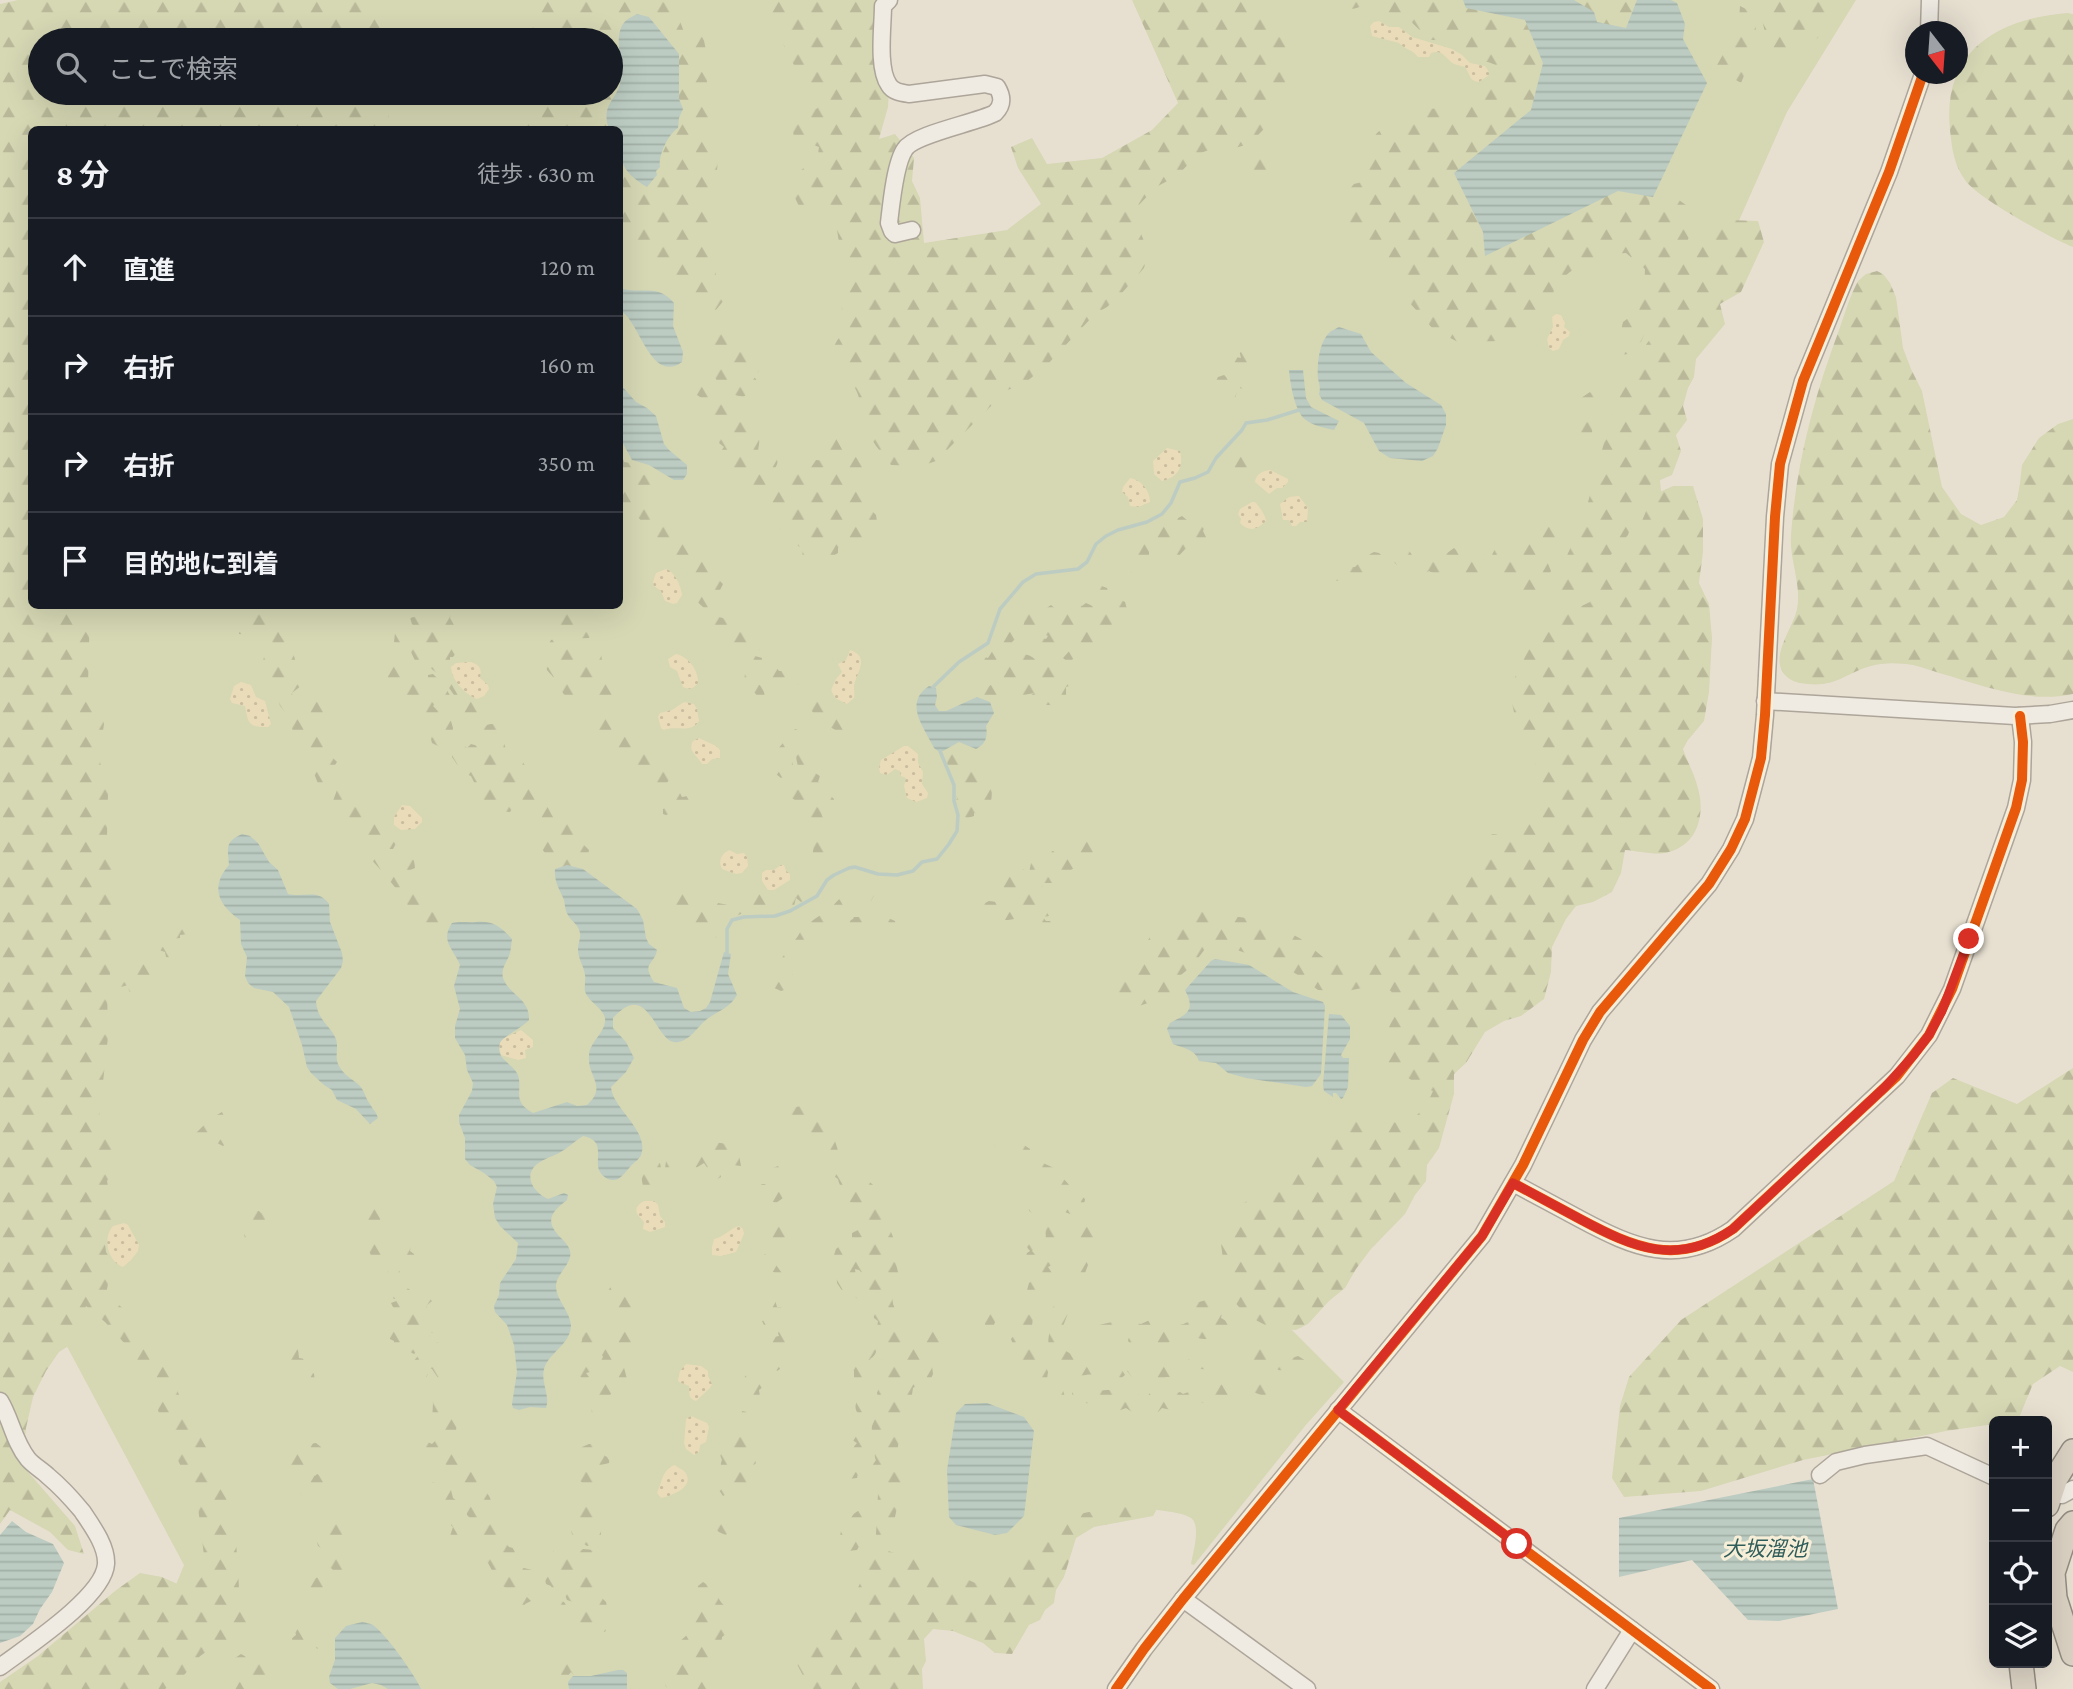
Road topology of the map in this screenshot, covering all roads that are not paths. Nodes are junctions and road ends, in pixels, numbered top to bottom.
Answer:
1 (889, 0) edge
2 (1930, 0) edge
3 (1929, 21) edge
4 (1920, 84) edge
5 (912, 230) dead end
6 (1765, 701) junction
7 (2073, 710) edge
8 (2020, 716) junction
9 (1513, 1183) junction
10 (0, 1401) edge
11 (1338, 1410) junction
12 (2073, 1451) edge
13 (1820, 1475) dead end
14 (1989, 1475) edge
15 (2061, 1497) edge
16 (2073, 1523) edge
17 (1183, 1599) junction
18 (1632, 1630) junction
19 (2073, 1654) edge
20 (0, 1667) edge
21 (2022, 1668) edge
22 (1116, 1689) edge
23 (1307, 1689) edge
24 (1595, 1689) edge
25 (1711, 1689) edge
26 (2024, 1689) edge

1 - 5 street
2 - 3 street
4 - 6 street
6 - 8 street
6 - 9 street
7 - 8 street
8 - 9 street
9 - 11 street
10 - 20 street
11 - 17 street
11 - 18 street
12 - 15 highway
13 - 14 street
16 - 19 highway
17 - 22 street
17 - 23 street
18 - 24 street
18 - 25 street
21 - 26 highway

